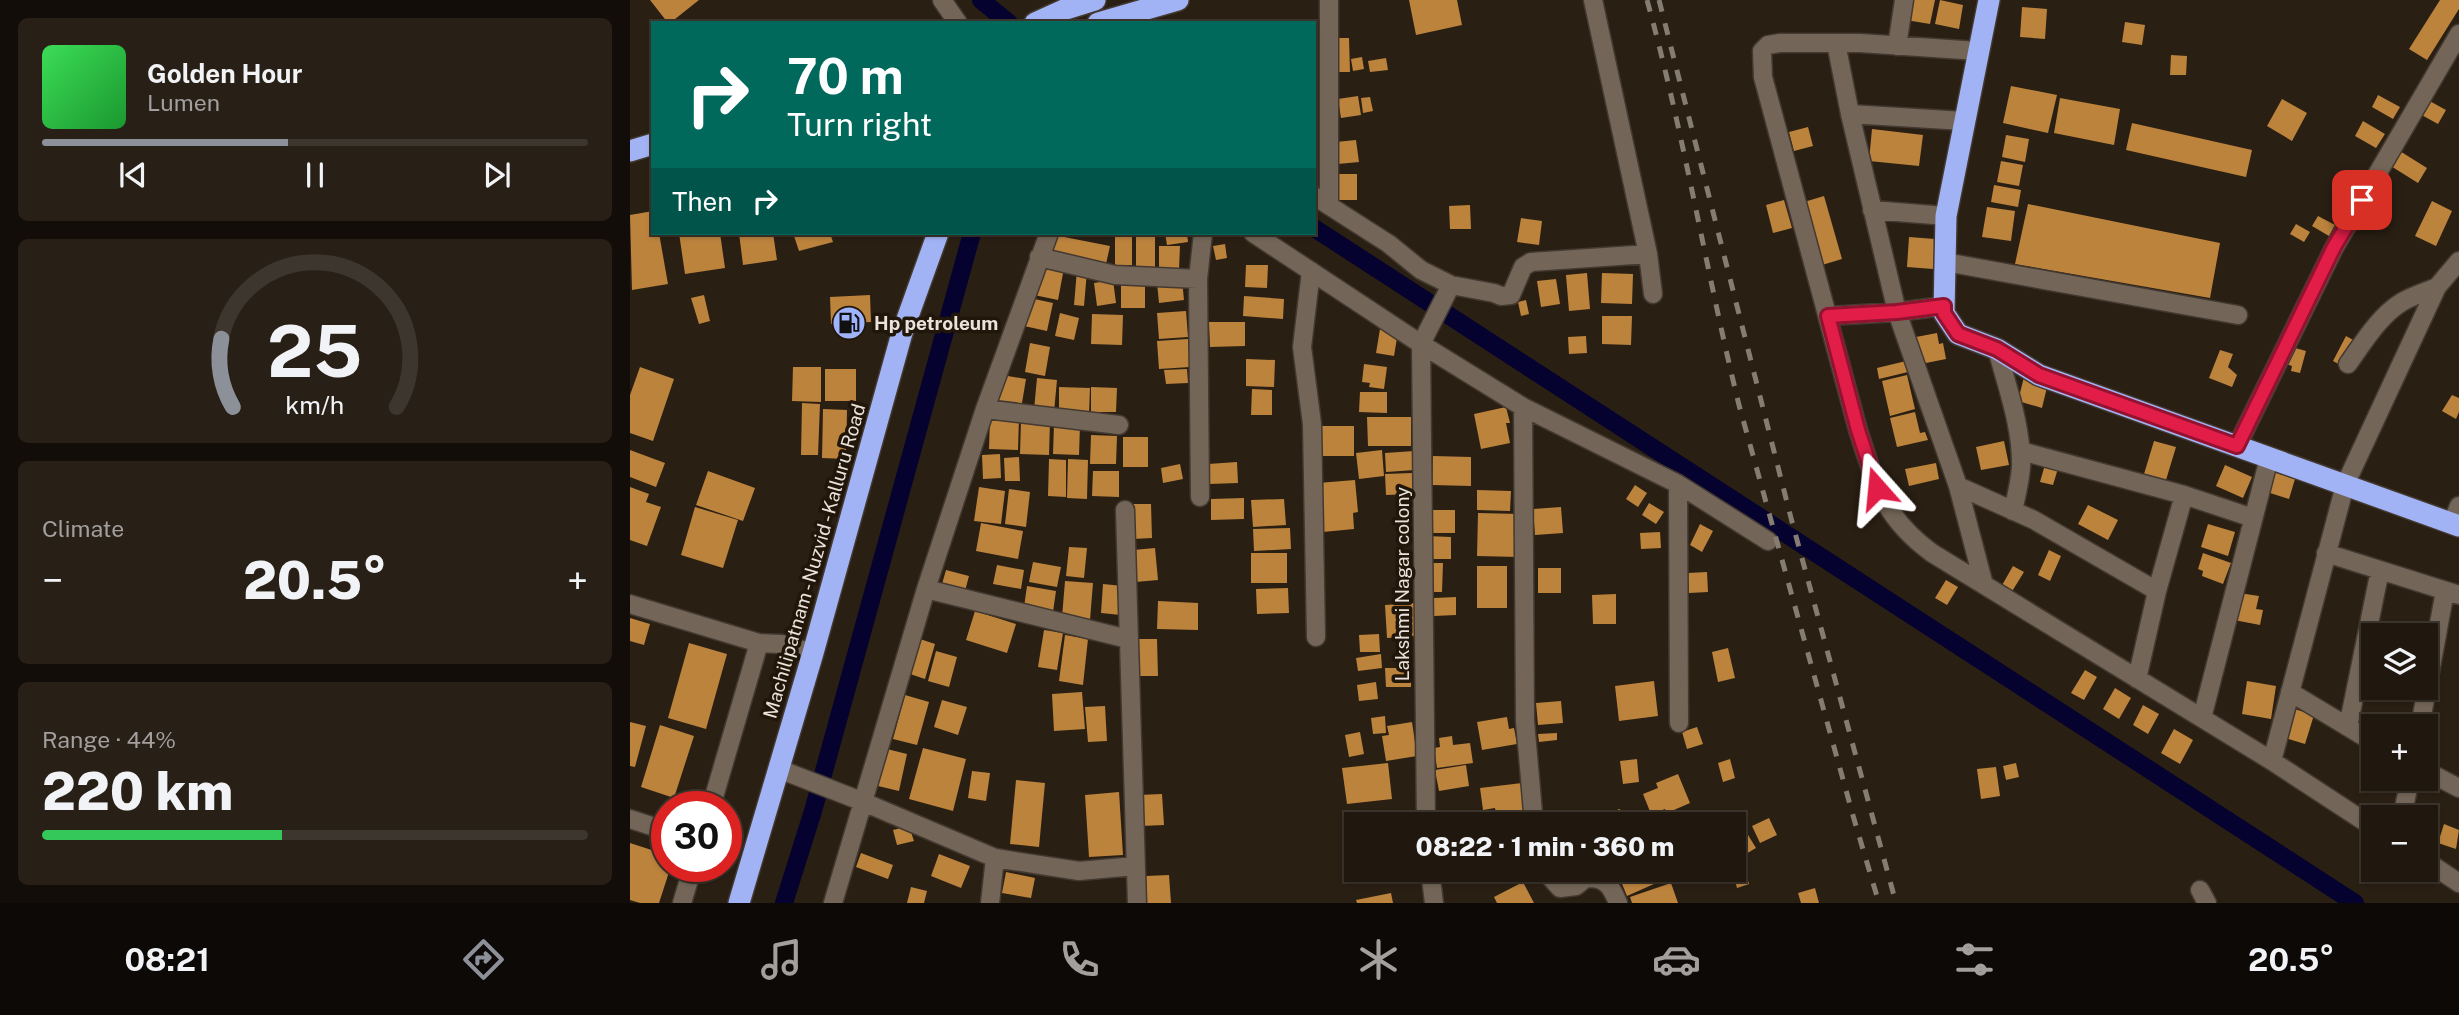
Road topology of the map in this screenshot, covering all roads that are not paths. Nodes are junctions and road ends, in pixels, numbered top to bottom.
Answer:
1 (942, 0) edge
2 (1095, 0) edge
3 (1178, 0) edge
4 (1329, 0) edge
5 (1593, 0) edge
6 (1904, 0) edge
7 (1989, 0) edge
8 (1053, 12) edge
9 (957, 21) edge
10 (1105, 21) edge
11 (2459, 34) edge
12 (1836, 43) junction
13 (1897, 46) junction
14 (1978, 51) junction
15 (1850, 114) junction
16 (1964, 121) junction
17 (651, 145) edge
18 (630, 150) edge
19 (1322, 200) edge
20 (1872, 210) junction
21 (1945, 216) junction
22 (937, 235) edge
23 (1048, 235) edge
24 (1203, 235) edge
25 (1256, 235) edge
26 (1648, 254) junction
27 (1039, 257) junction
28 (2459, 261) edge
29 (1945, 262) junction
30 (1311, 271) junction
31 (1198, 279) junction
32 (1451, 285) junction
33 (2437, 287) junction
34 (1653, 293) dead end
35 (1944, 306) junction
36 (1897, 312) junction
37 (2238, 315) dead end
38 (1828, 316) junction
39 (1421, 344) junction
40 (1997, 349) junction
41 (2347, 364) dead end
42 (1523, 407) junction
43 (985, 409) junction
44 (1118, 425) dead end
45 (2237, 446) junction
46 (2021, 451) junction
47 (2269, 458) junction
48 (1678, 484) junction
49 (2345, 485) junction
50 (1958, 486) junction
51 (2184, 495) junction
52 (1200, 497) dead end
53 (1125, 510) dead end
54 (2013, 511) junction
55 (2457, 518) edge
56 (2253, 519) junction
57 (1768, 541) dead end
58 (2326, 553) junction
59 (2380, 570) junction
60 (1984, 584) junction
61 (926, 589) junction
62 (2157, 591) junction
63 (2452, 593) edge
64 (630, 604) edge
65 (1316, 637) dead end
66 (1128, 639) junction
67 (759, 643) junction
68 (806, 652) junction
69 (2137, 679) junction
70 (2290, 692) junction
71 (2423, 714) edge
72 (2202, 718) junction
73 (1679, 723) dead end
74 (2348, 727) junction
75 (2361, 734) edge
76 (2272, 761) junction
77 (779, 769) junction
78 (2438, 777) edge
79 (2459, 788) edge
80 (716, 791) edge
81 (859, 801) junction
82 (1426, 812) edge
83 (1533, 812) edge
84 (630, 819) edge
85 (2361, 819) edge
86 (651, 826) edge
87 (995, 858) junction
88 (1135, 866) junction
89 (2438, 869) edge
90 (688, 882) edge
91 (1431, 882) edge
92 (1555, 882) edge
93 (1581, 882) edge
94 (1607, 882) edge
95 (2459, 883) edge
96 (682, 903) edge
97 (739, 903) edge
98 (833, 903) edge
99 (990, 903) edge
100 (1138, 903) edge
101 (1434, 903) edge
102 (1618, 903) edge

1 - 9 street
2 - 8 highway
3 - 10 highway
4 - 19 street
5 - 26 street
6 - 13 street
7 - 14 highway
11 - 45 street
12 - 13 street
12 - 15 street
12 - 38 street
13 - 14 street
14 - 16 highway
15 - 16 street
15 - 20 street
16 - 21 highway
17 - 18 highway
19 - 32 street
20 - 21 street
20 - 36 street
21 - 29 highway
22 - 68 highway, Machilipatnam - Nuzvid - Kalluru Road
23 - 27 street
24 - 31 street
25 - 30 street
26 - 32 street
26 - 34 street
27 - 31 street
27 - 43 street
28 - 33 street
29 - 35 highway
29 - 37 street
30 - 39 street
30 - 65 street
31 - 52 street
32 - 39 street
33 - 41 street
33 - 49 street
35 - 36 street
35 - 40 highway
36 - 38 street
36 - 50 street
38 - 60 street
39 - 42 street
39 - 82 street, Lakshmi Nagar colony
40 - 45 highway
40 - 46 street
42 - 48 street
42 - 83 street
43 - 44 street
43 - 61 street
45 - 47 highway
46 - 51 street
46 - 54 street
47 - 49 highway
47 - 56 street
48 - 57 street
48 - 73 street
49 - 55 highway
49 - 58 street
50 - 54 street
50 - 60 street
51 - 56 street
51 - 62 street
53 - 66 street
54 - 62 street
56 - 72 street
58 - 59 street
58 - 70 street
59 - 63 street
59 - 74 street
60 - 69 street
61 - 66 street
61 - 81 street
62 - 69 street
63 - 71 street
64 - 67 street
66 - 88 street
67 - 68 street
67 - 80 street
68 - 77 highway, Machilipatnam - Nuzvid - Kalluru Road
69 - 72 street
70 - 74 street
70 - 76 street
72 - 76 street
74 - 75 street
76 - 85 street
77 - 81 street
77 - 97 highway, Machilipatnam - Nuzvid - Kalluru Road
78 - 79 street
81 - 87 street
81 - 98 street
84 - 86 street
87 - 88 street
87 - 99 street
88 - 100 street
89 - 95 street
90 - 96 street
91 - 101 street
92 - 93 street
94 - 102 street

